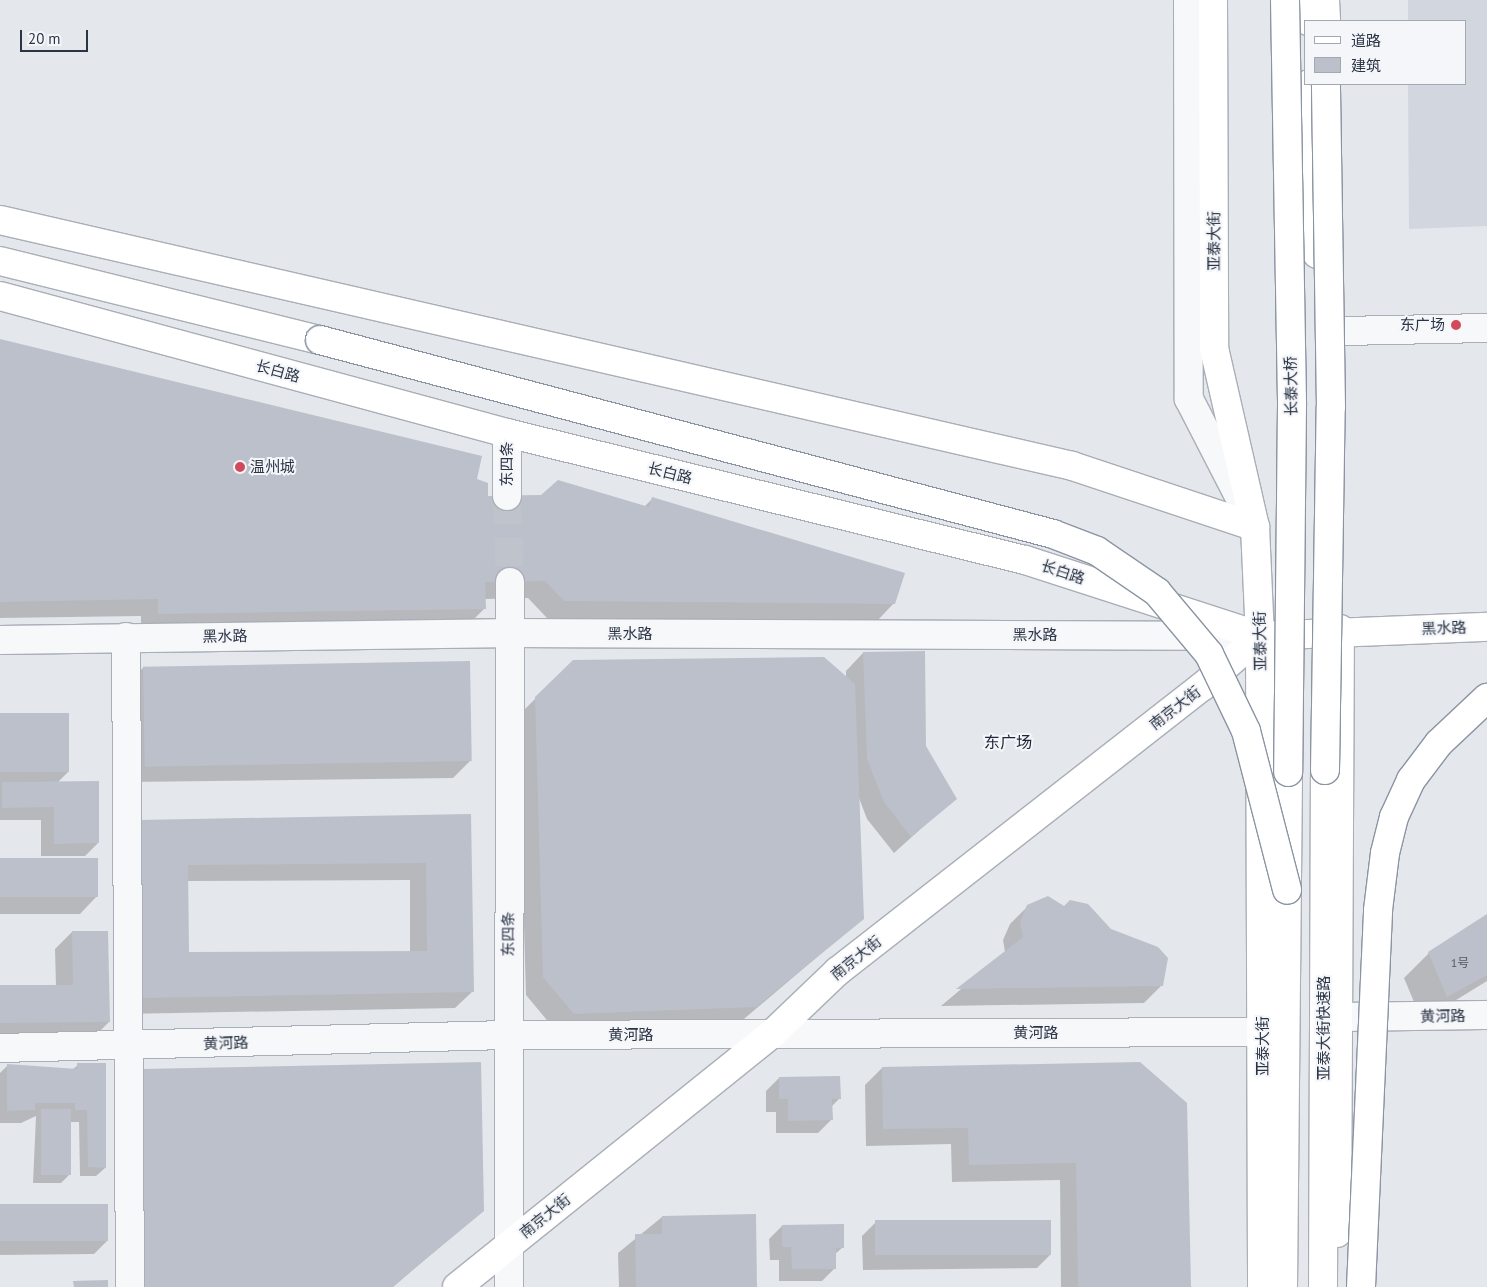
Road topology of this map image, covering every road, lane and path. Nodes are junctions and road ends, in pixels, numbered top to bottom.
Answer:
1 (1188, 0) edge
2 (1212, 0) edge
3 (1285, 0) edge
4 (1308, 0) edge
5 (1325, 0) edge
6 (1338, 0) edge
7 (1308, 20) edge
8 (1326, 20) edge
9 (1338, 20) edge
10 (1309, 85) edge
11 (1326, 85) edge
12 (1339, 85) edge
13 (0, 220) edge
14 (0, 261) edge
15 (0, 296) edge
16 (1487, 328) edge
17 (1343, 331) junction
18 (507, 433) junction
19 (507, 496) tunnel mouth
20 (1255, 526) junction
21 (510, 582) tunnel mouth
22 (1487, 626) edge
23 (1341, 631) junction
24 (510, 633) junction
25 (1260, 636) junction
26 (126, 637) junction
27 (0, 640) edge
28 (1487, 698) edge
29 (1287, 890) junction
30 (1487, 1015) edge
31 (1339, 1017) junction
32 (1263, 1032) junction
33 (772, 1034) junction
34 (508, 1035) junction
35 (129, 1046) junction
36 (0, 1048) edge
37 (509, 1245) junction
38 (130, 1287) edge
39 (457, 1287) edge
40 (510, 1287) edge
41 (1262, 1287) edge
42 (1282, 1287) edge
43 (1323, 1287) edge
44 (1336, 1287) edge
45 (1361, 1287) edge

1 - 20 street
2 - 20 main road, 亚泰大街
3 - 29 main road, 长泰大桥, bridge
4 - 7 main road
5 - 8 main road
6 - 9 street
10 - 23 main road
11 - 43 main road, 亚泰大街快速路, bridge
12 - 17 street
13 - 20 main road
14 - 29 main road, bridge
15 - 18 main road, 长白路
16 - 17 street
17 - 23 street
18 - 19 street, 东四条
18 - 25 main road, 长白路
20 - 25 main road, 亚泰大街
21 - 24 street, 东四条
22 - 23 main road, 黑水路
23 - 25 main road, 长白路
23 - 31 main road
24 - 25 street, 黑水路
24 - 26 street, 黑水路
24 - 34 street, 东四条
25 - 32 main road, 亚泰大街
25 - 33 main road, 南京大街
26 - 27 street, 黑水路
26 - 35 street
28 - 45 main road, bridge
29 - 42 main road
30 - 31 street, 黄河路
31 - 44 main road
32 - 33 street, 黄河路
32 - 41 main road, 亚泰大街
33 - 34 street, 黄河路
33 - 37 main road, 南京大街
34 - 35 street, 黄河路
34 - 37 street, 东四条
35 - 36 street, 黄河路
35 - 38 street
37 - 39 main road, 南京大街
37 - 40 street, 东四条

